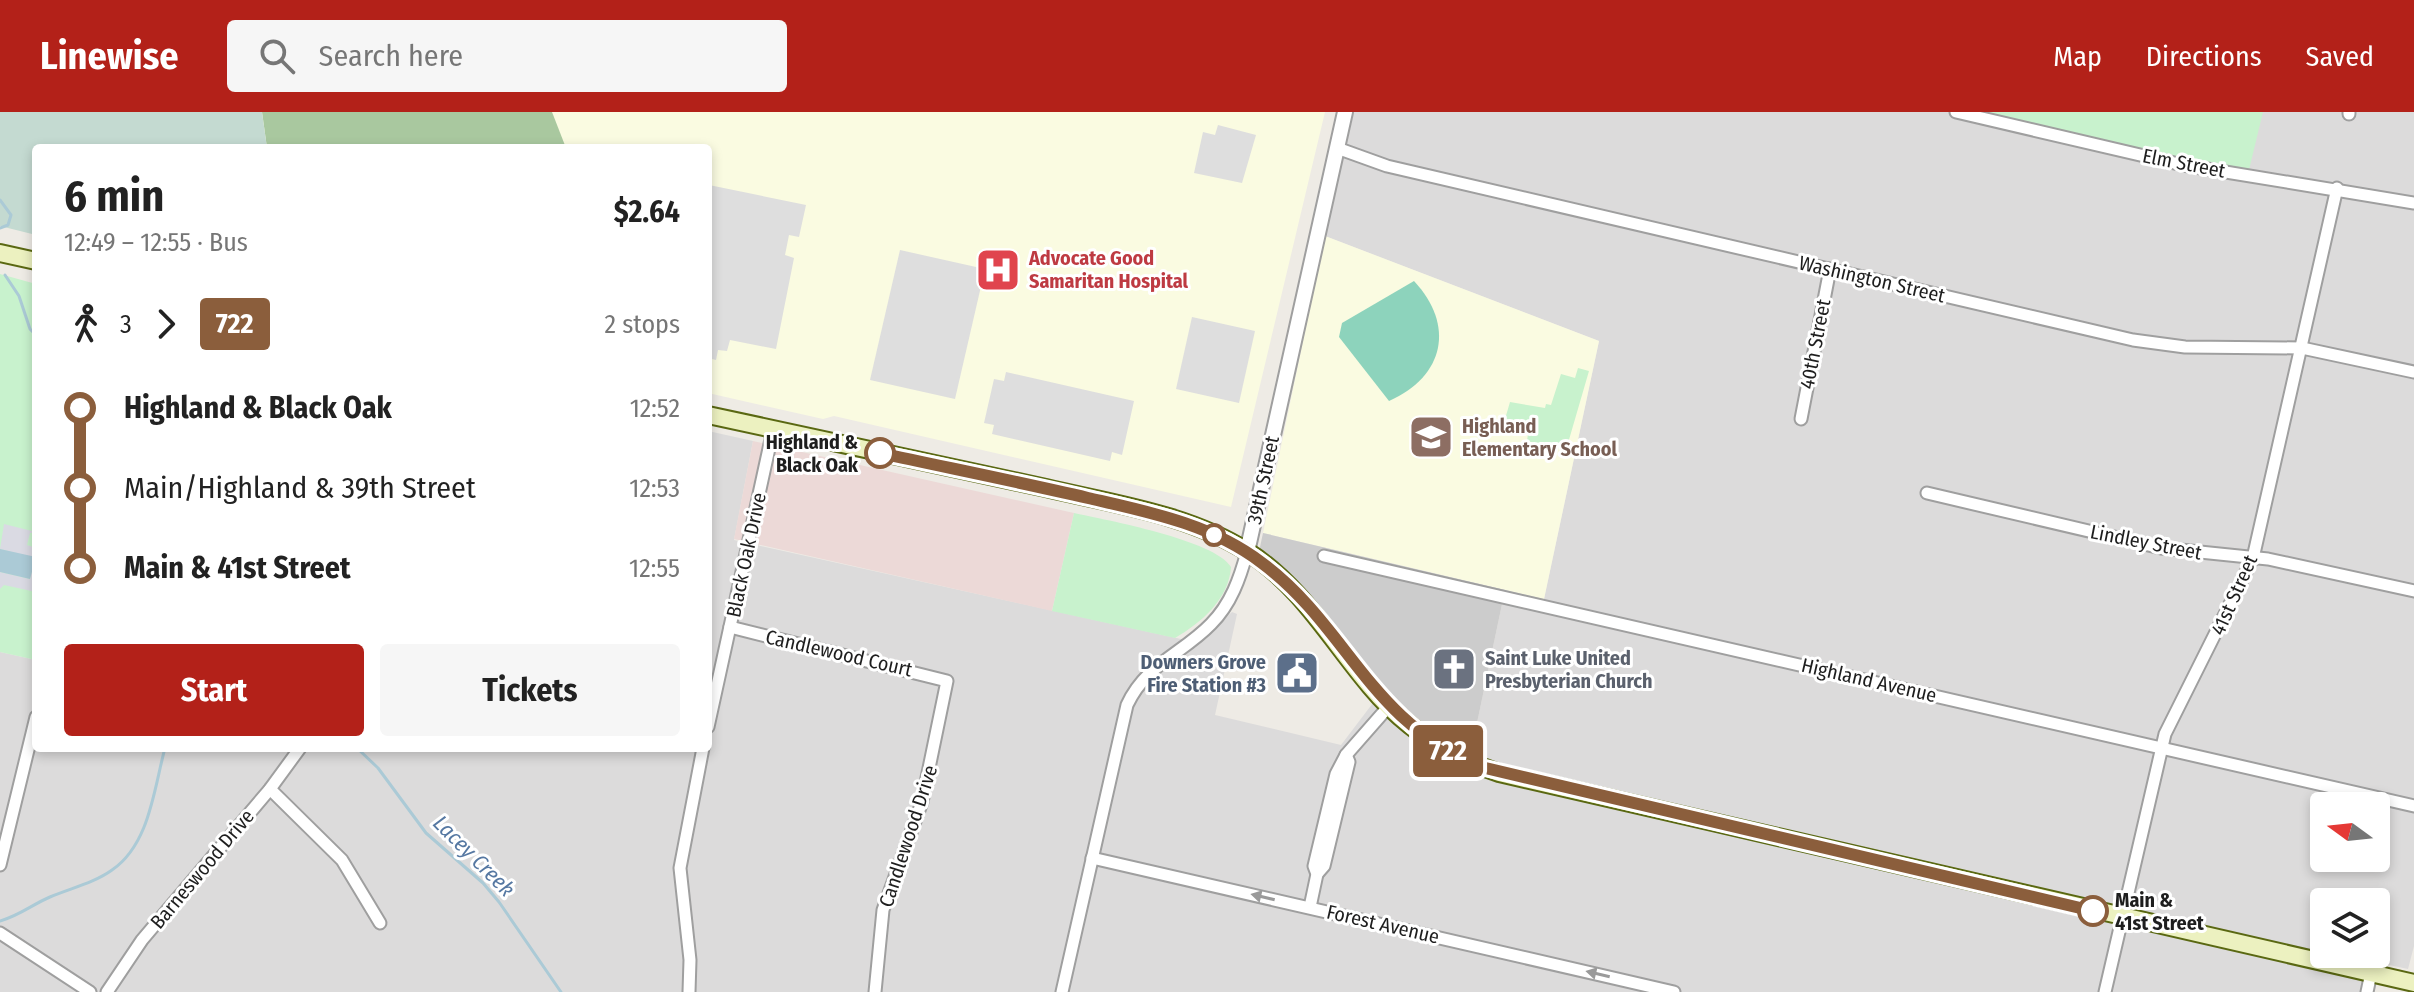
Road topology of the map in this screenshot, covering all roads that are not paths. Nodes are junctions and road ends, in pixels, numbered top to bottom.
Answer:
1 (1345, 112) edge
2 (1956, 112) edge
3 (1337, 148) junction
4 (2337, 188) junction
5 (2414, 203) edge
6 (0, 253) edge
7 (32, 260) edge
8 (1830, 269) junction
9 (2302, 348) junction
10 (2414, 372) edge
11 (712, 416) edge
12 (1801, 419) dead end
13 (773, 430) junction
14 (1927, 493) dead end
15 (1247, 552) junction
16 (1324, 556) dead end
17 (2253, 558) junction
18 (2414, 591) edge
19 (730, 627) junction
20 (947, 681) joint
21 (1389, 706) junction
22 (712, 709) edge
23 (32, 733) edge
24 (2161, 747) junction
25 (297, 752) edge
26 (702, 752) edge
27 (270, 789) junction
28 (2414, 806) edge
29 (1092, 858) junction
30 (0, 865) edge
31 (1310, 907) junction
32 (2122, 918) junction
33 (380, 923) dead end
34 (0, 933) edge
35 (2371, 973) junction
36 (2414, 983) edge
37 (90, 992) edge
38 (107, 992) edge
39 (689, 992) edge
40 (875, 992) edge
41 (1062, 992) edge
42 (1674, 992) edge
43 (2105, 992) edge
44 (2367, 992) edge

1 - 3 street, 39th Street
2 - 4 street, Elm Street
3 - 8 street, Washington Street
3 - 15 street, 39th Street
4 - 5 street, Elm Street
4 - 9 street, 41st Street
6 - 7 main road
8 - 9 street, Washington Street
8 - 12 street, 40th Street
9 - 10 street, Washington Street
9 - 17 street, 41st Street
11 - 13 main road
13 - 15 main road
13 - 19 street, Black Oak Drive
14 - 17 street, Lindley Street
15 - 21 main road
15 - 29 street, 39th Street
16 - 24 street, Highland Avenue
17 - 18 street, Lindley Street
17 - 24 street, 41st Street
19 - 20 street, Candlewood Court
19 - 22 street, Black Oak Drive
20 - 40 street, Candlewood Drive
21 - 31 street
21 - 32 main road
23 - 30 street
24 - 28 street, Highland Avenue
24 - 32 street, 41st Street
25 - 27 street, Barneswood Drive
26 - 39 street
27 - 33 street
27 - 38 street, Barneswood Drive
31 -> 29 street, Forest Avenue
29 - 41 street, 39th Street
42 -> 31 street, Forest Avenue
32 - 35 main road
32 - 43 street, 41st Street
34 - 37 street
35 - 36 main road
35 - 44 street

